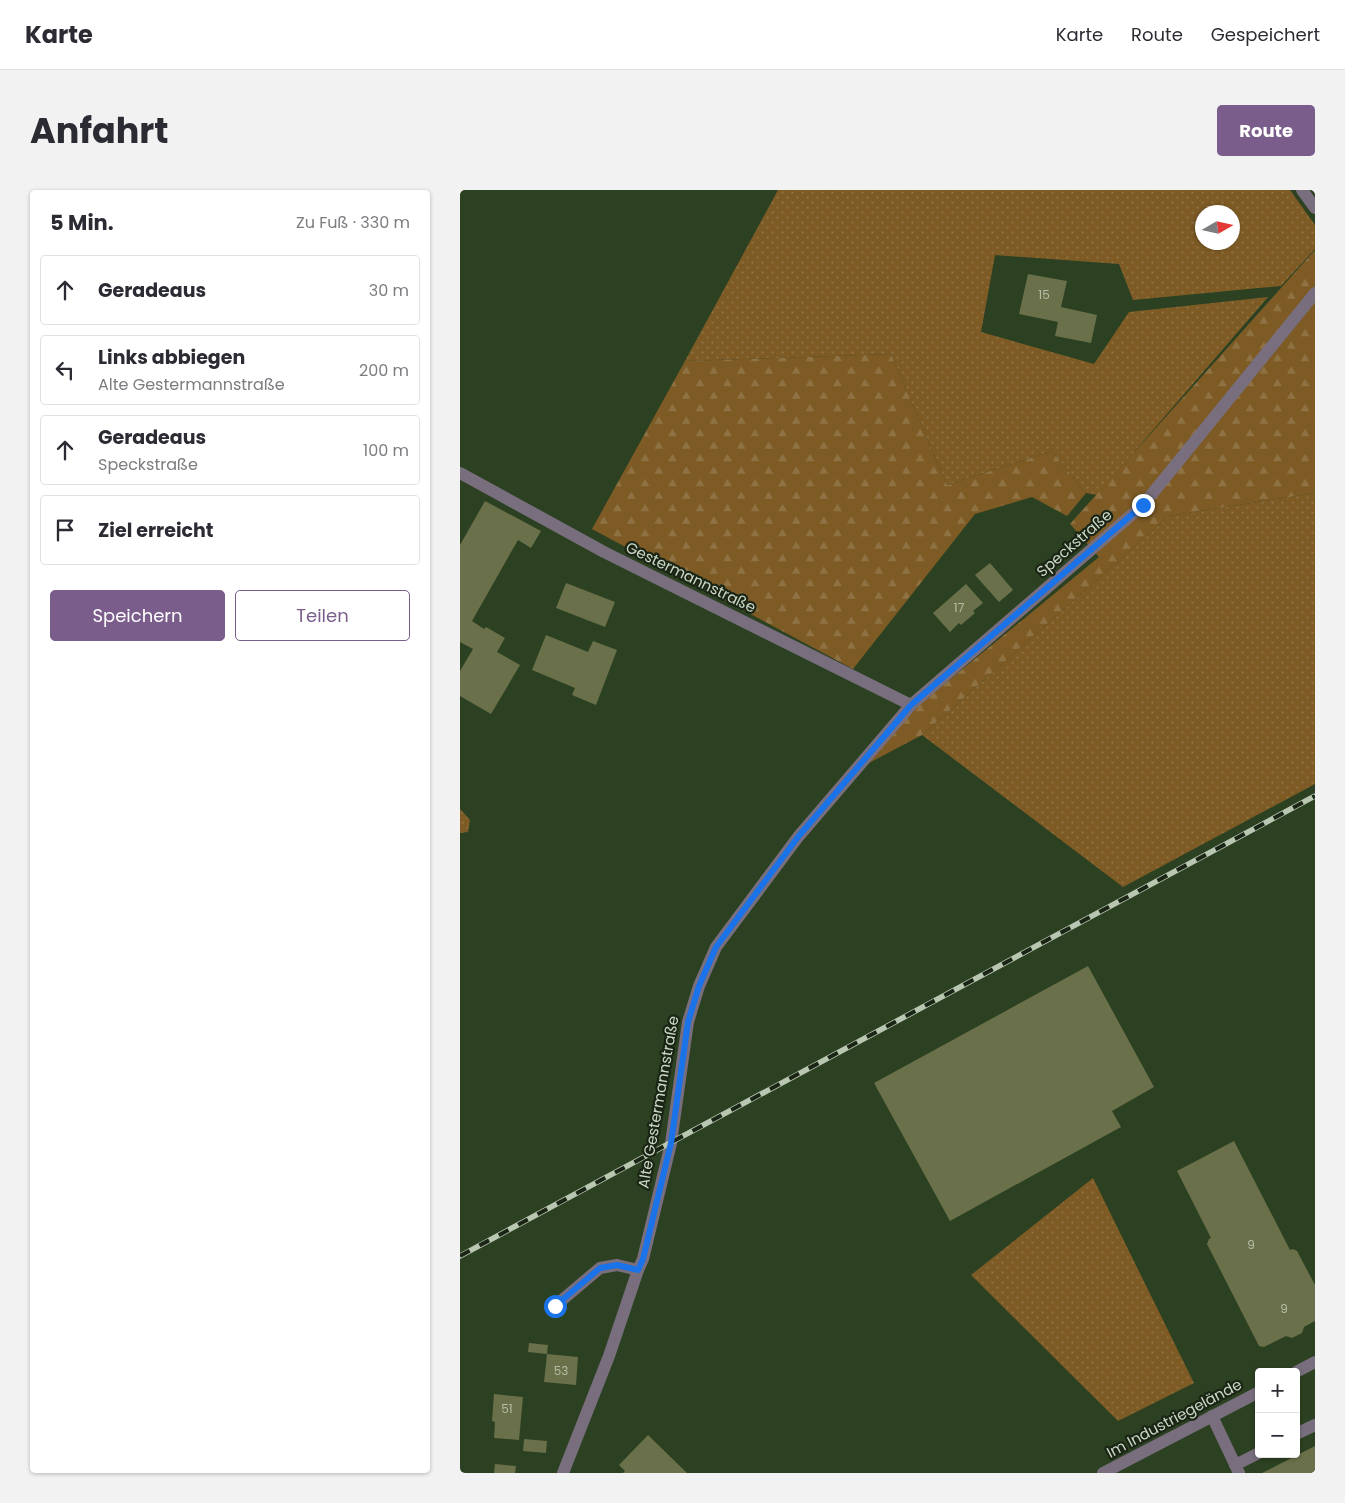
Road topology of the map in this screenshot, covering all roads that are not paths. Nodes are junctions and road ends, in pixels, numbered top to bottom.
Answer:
1 (1302, 190) edge
2 (1315, 208) edge
3 (1315, 293) edge
4 (460, 473) edge
5 (911, 705) junction
6 (638, 1270) junction
7 (555, 1306) dead end
8 (1315, 1362) edge
9 (1300, 1370) edge
10 (1255, 1394) edge
11 (1212, 1416) junction
12 (1315, 1425) edge
13 (1300, 1432) edge
14 (1255, 1456) edge
15 (1237, 1469) edge
16 (563, 1473) edge
17 (1103, 1473) edge

1 - 2 street
3 - 5 street, Speckstraße
4 - 5 street, Gestermannstraße
5 - 6 street, Alte Gestermannstraße
6 - 7 street
6 - 16 street, Alte Gestermannstraße
8 - 9 street
10 - 11 street, Im Industriegelände
11 - 15 street
11 - 17 street, Im Industriegelände
12 - 13 street
14 - 15 street

